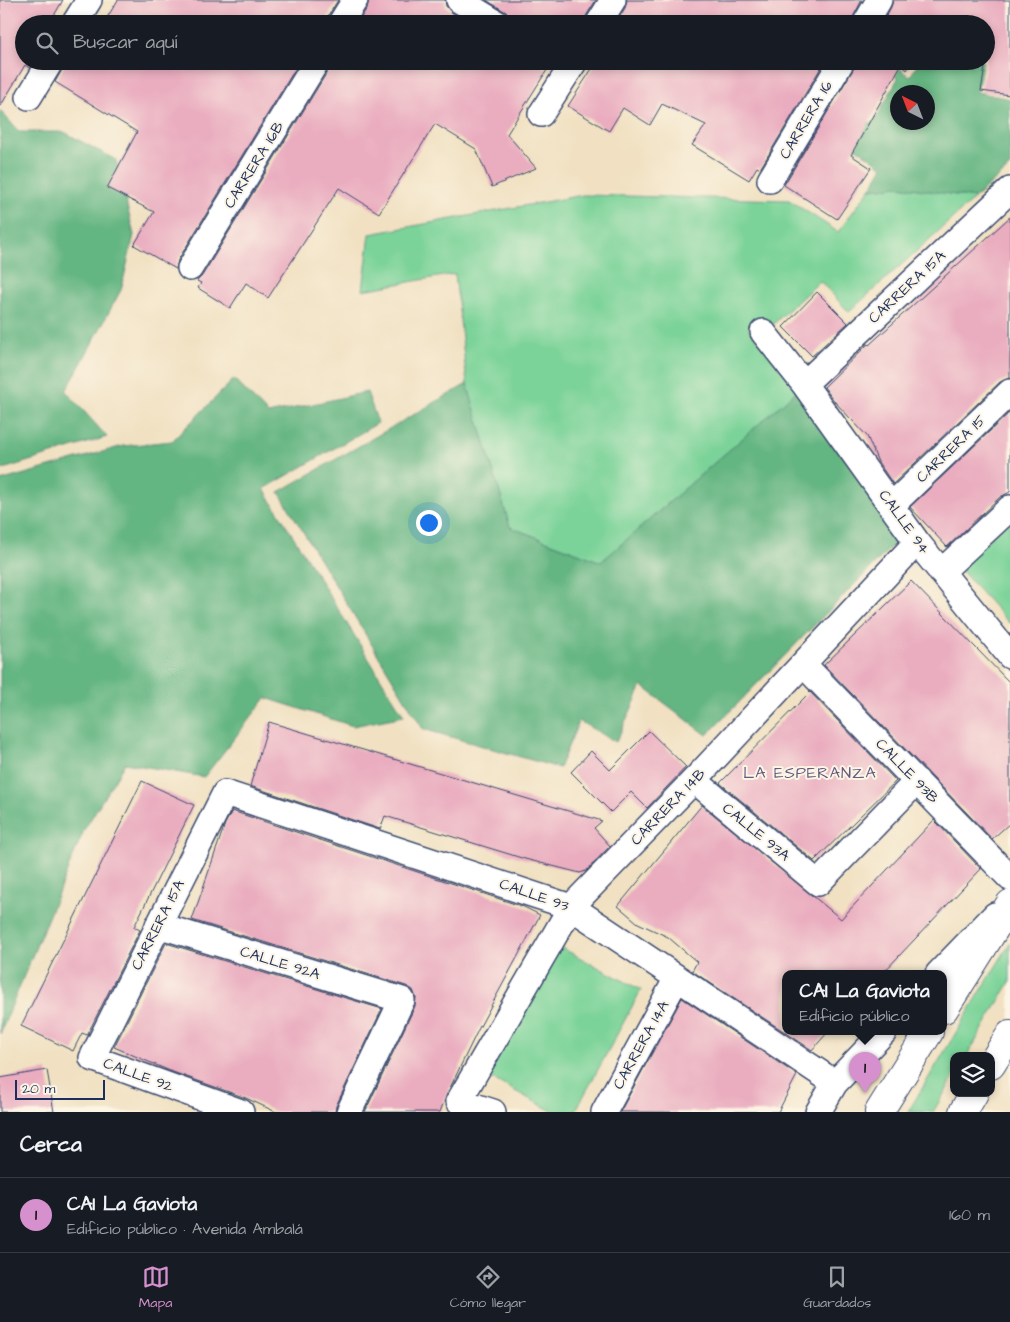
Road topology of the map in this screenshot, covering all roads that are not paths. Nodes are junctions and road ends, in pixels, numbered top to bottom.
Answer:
1 (89, 0) edge
2 (355, 0) edge
3 (460, 0) edge
4 (613, 0) edge
5 (879, 0) edge
6 (80, 15) edge
7 (346, 15) edge
8 (484, 15) edge
9 (604, 15) edge
10 (870, 15) edge
11 (46, 70) edge
12 (311, 70) edge
13 (565, 70) edge
14 (837, 70) edge
15 (29, 97) dead end
16 (541, 114) dead end
17 (770, 180) dead end
18 (1010, 190) edge
19 (190, 268) dead end
20 (762, 332) dead end
21 (804, 384) junction
22 (1010, 392) edge
23 (891, 506) junction
24 (1010, 508) edge
25 (917, 542) junction
26 (941, 572) junction
27 (1010, 656) edge
28 (803, 664) junction
29 (694, 780) junction
30 (917, 782) junction
31 (225, 793) joint
32 (1010, 878) edge
33 (1010, 898) edge
34 (1010, 904) edge
35 (571, 907) junction
36 (158, 925) junction
37 (942, 970) edge
38 (677, 978) junction
39 (947, 1004) edge
40 (881, 1035) edge
41 (927, 1035) edge
42 (1010, 1035) edge
43 (92, 1058) joint
44 (995, 1059) edge
45 (835, 1083) junction
46 (971, 1097) edge
47 (241, 1112) edge
48 (349, 1112) edge
49 (493, 1112) edge
50 (604, 1112) edge
51 (818, 1112) edge
52 (879, 1112) edge
53 (962, 1112) edge

1 - 6 street
2 - 7 street
3 - 8 street
4 - 9 street
5 - 10 street
11 - 15 street
12 - 19 street, CARRERA 16B
13 - 16 street
14 - 17 street, CARRERA 16
18 - 21 street, CARRERA 15A
20 - 21 street, CALLE 94
21 - 23 street, CALLE 94
22 - 23 street, CARRERA 15
23 - 25 street, CALLE 94
24 - 26 street
25 - 26 street, CALLE 94
25 - 28 street, CARRERA 14B
26 - 27 street, CALLE 94
28 - 29 street, CARRERA 14B
28 - 30 street, CALLE 93B
29 - 30 street, CALLE 93A
29 - 35 street, CARRERA 14B
30 - 32 street, CALLE 93B
31 - 35 street, CALLE 93
31 - 36 street, CARRERA 15A
33 - 37 street
34 - 39 main road
35 - 38 street, CALLE 93
35 - 49 street, CARRERA 14B
36 - 43 street, CARRERA 15A
36 - 48 street, CALLE 92A
38 - 45 street, CALLE 93
38 - 50 street, CARRERA 14A
40 - 45 street
41 - 52 main road
42 - 44 main road
43 - 47 street, CALLE 92
45 - 51 street
46 - 53 main road

